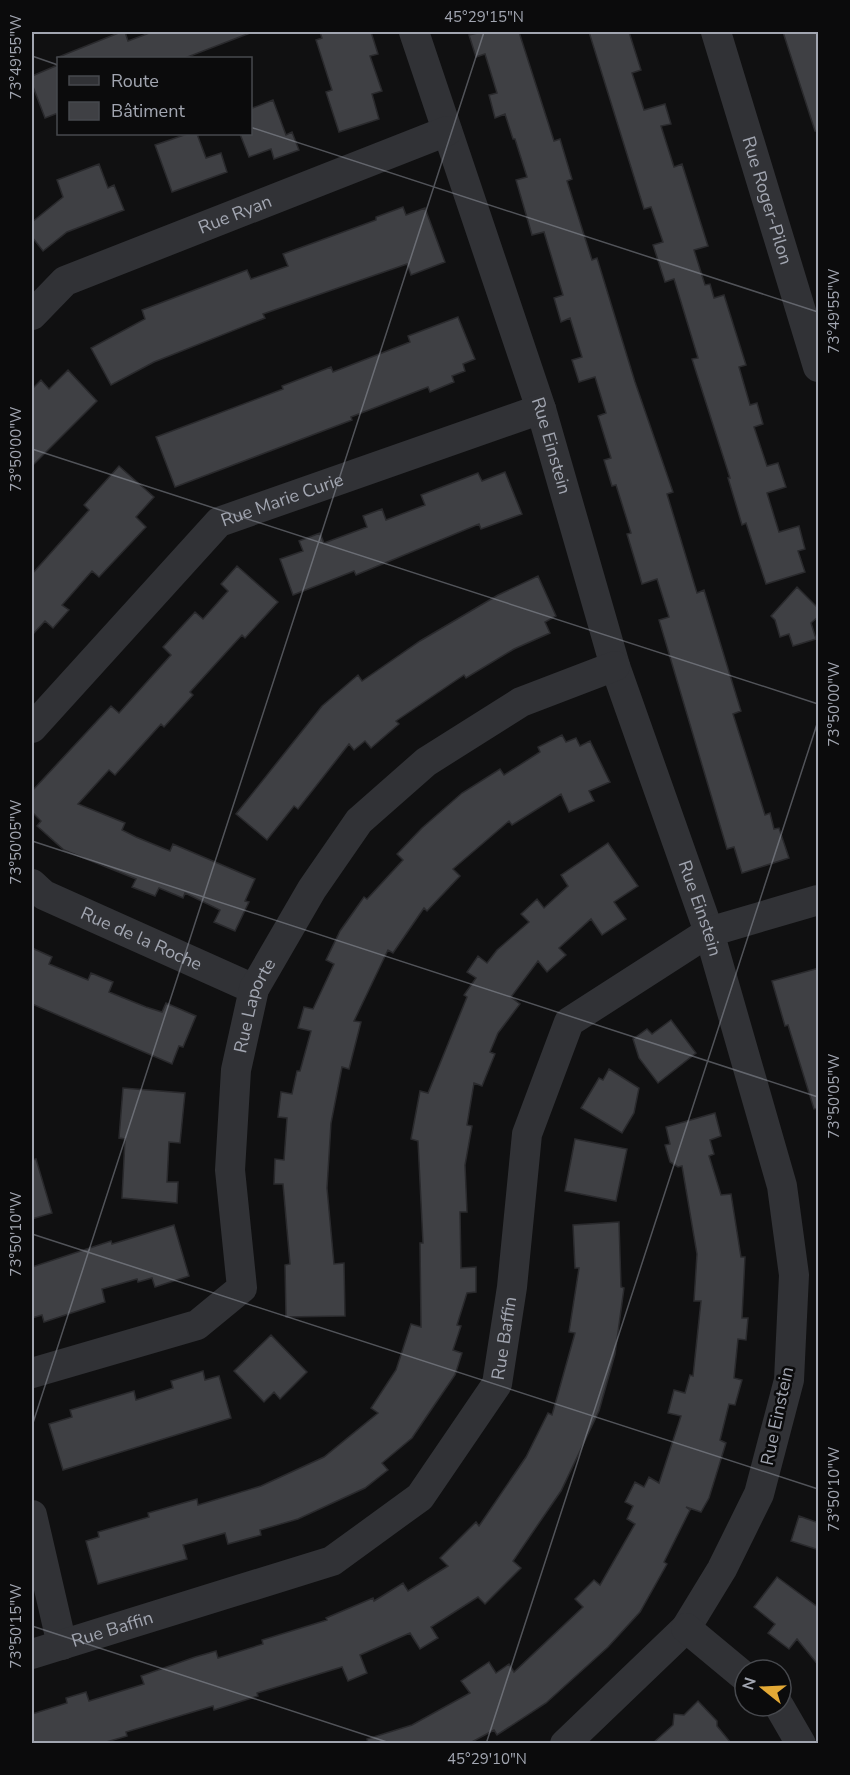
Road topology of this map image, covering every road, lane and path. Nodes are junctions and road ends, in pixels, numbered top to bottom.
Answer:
1 (414, 32) edge
2 (716, 32) edge
3 (447, 131) junction
4 (32, 315) edge
5 (819, 367) edge
6 (541, 409) junction
7 (615, 666) junction
8 (32, 728) edge
9 (32, 884) edge
10 (819, 900) edge
11 (709, 932) junction
12 (254, 989) junction
13 (32, 1373) edge
14 (32, 1515) edge
15 (686, 1628) junction
16 (62, 1644) junction
17 (32, 1654) edge
18 (733, 1667) edge
19 (786, 1718) edge
20 (565, 1743) edge
21 (801, 1743) edge

1 - 3 street, Rue Einstein
2 - 5 street, Rue Roger-Pilon
3 - 4 street, Rue Ryan
3 - 6 street, Rue Einstein
6 - 7 street, Rue Einstein
6 - 8 street, Rue Marie Curie
7 - 11 street, Rue Einstein
7 - 12 street, Rue Laporte
9 - 12 street, Rue de la Roche
10 - 11 street, Rue Baffin
11 - 15 street, Rue Einstein
11 - 16 street, Rue Baffin
12 - 13 street, Rue Laporte
14 - 16 street
15 - 18 street
15 - 20 street, Rue Einstein
16 - 17 street, Rue Baffin
19 - 21 street

